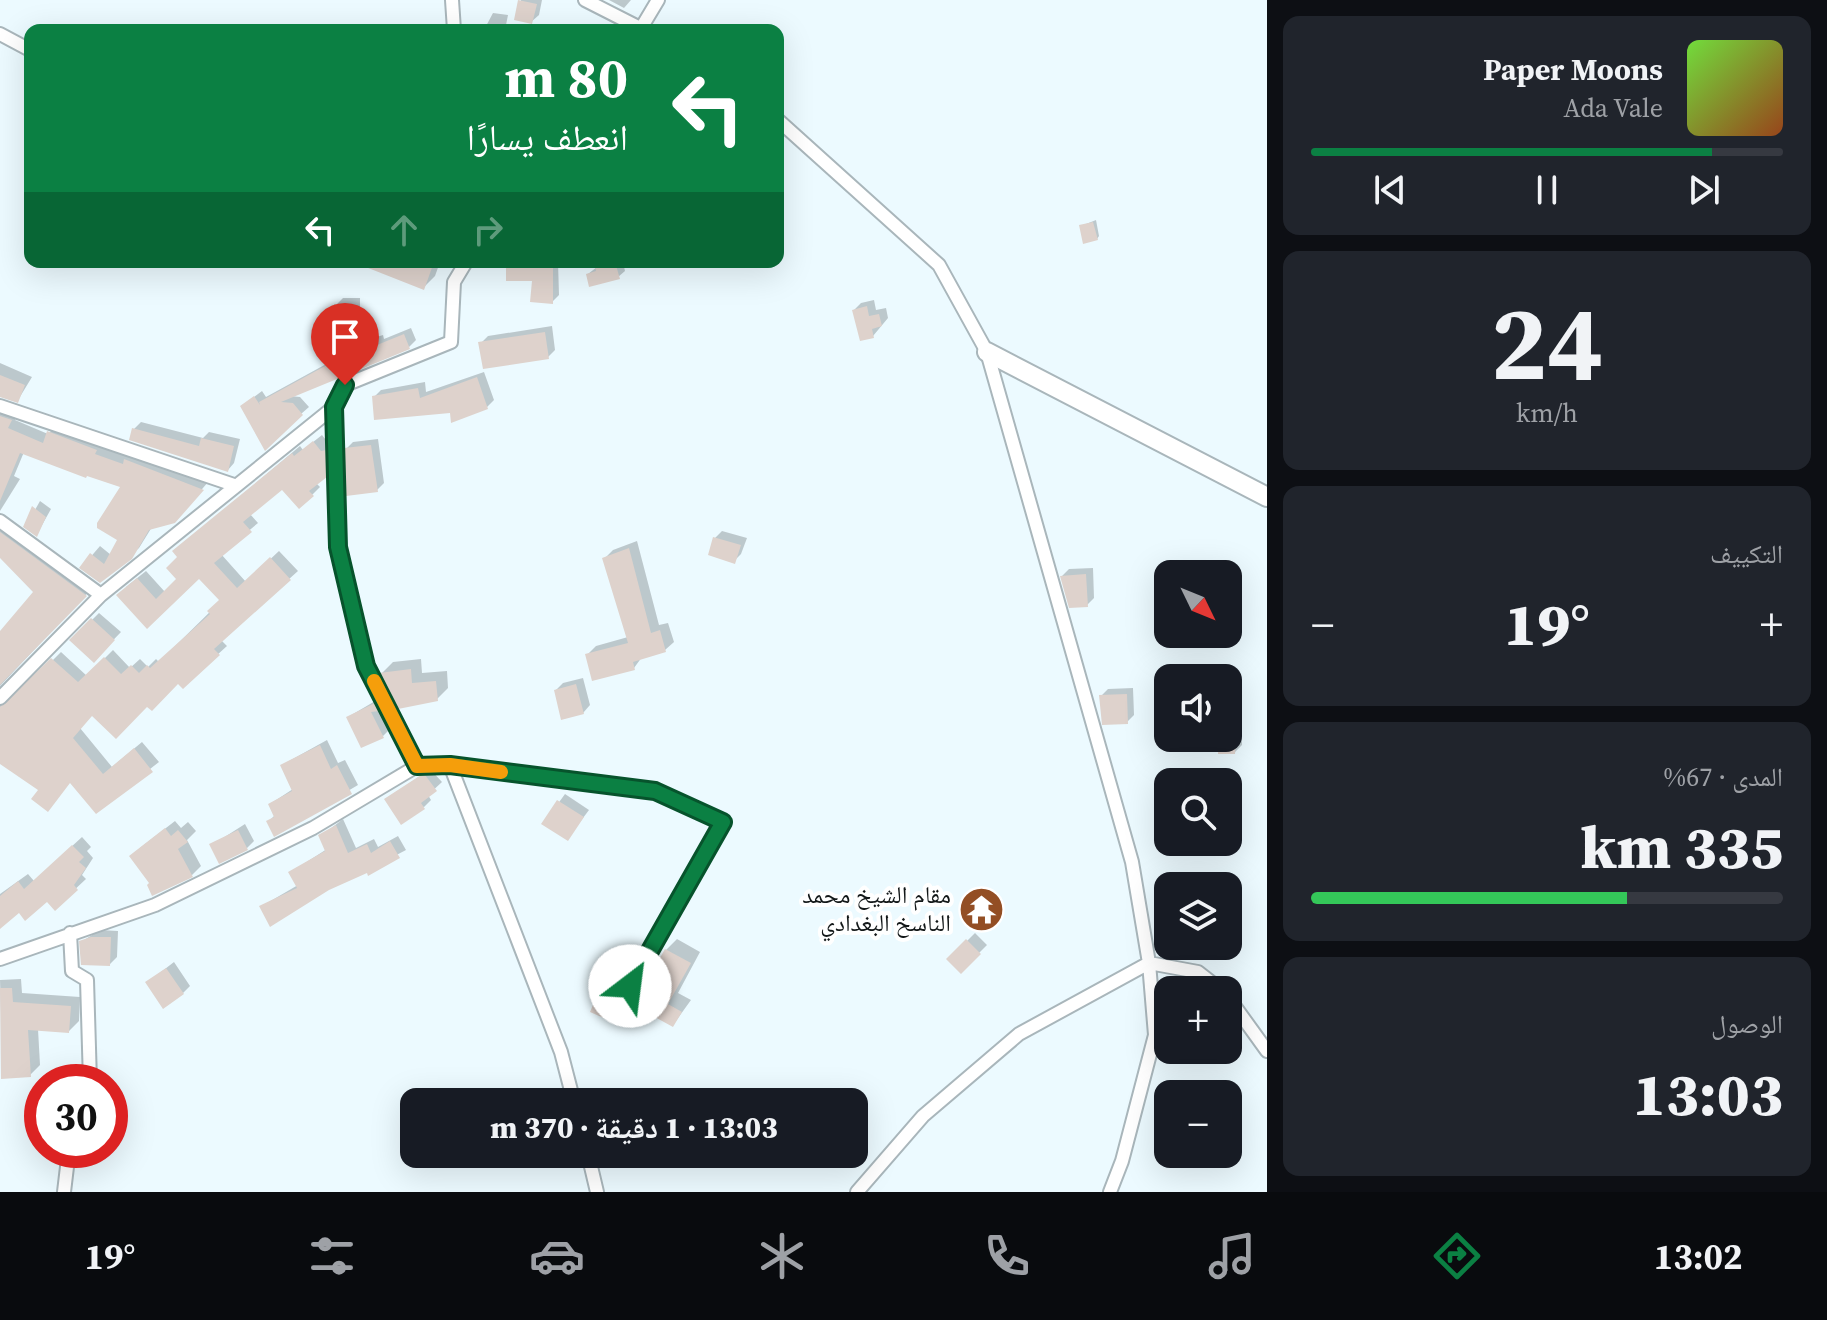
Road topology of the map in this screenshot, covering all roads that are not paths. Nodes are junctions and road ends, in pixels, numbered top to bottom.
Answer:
1 (452, 0) edge
2 (585, 0) edge
3 (658, 0) edge
4 (454, 24) edge
5 (632, 24) edge
6 (645, 24) edge
7 (0, 34) edge
8 (24, 47) edge
9 (784, 125) edge
10 (462, 268) edge
11 (987, 352) junction
12 (0, 406) edge
13 (334, 407) junction
14 (234, 485) junction
15 (1267, 497) edge
16 (0, 521) edge
17 (101, 595) junction
18 (0, 698) edge
19 (450, 765) junction
20 (417, 766) junction
21 (70, 933) junction
22 (0, 959) edge
23 (1149, 963) junction
24 (1203, 976) edge
25 (630, 986) dead end
26 (1242, 1016) edge
27 (1267, 1051) edge
28 (89, 1064) edge
29 (570, 1088) edge
30 (67, 1168) edge
31 (591, 1168) edge
32 (64, 1192) edge
33 (597, 1192) edge
34 (857, 1192) edge
35 (1110, 1192) edge

1 - 4 street
2 - 5 street
3 - 6 street
7 - 8 street
9 - 11 street
10 - 13 street
11 - 15 street
11 - 23 street
12 - 14 street
13 - 14 street
13 - 20 street
14 - 17 street
16 - 17 street
17 - 18 street
19 - 20 street
19 - 25 street
19 - 29 street
20 - 21 street
21 - 22 street
21 - 28 street
23 - 24 street
23 - 34 street
23 - 35 street
26 - 27 street
30 - 32 street
31 - 33 street

